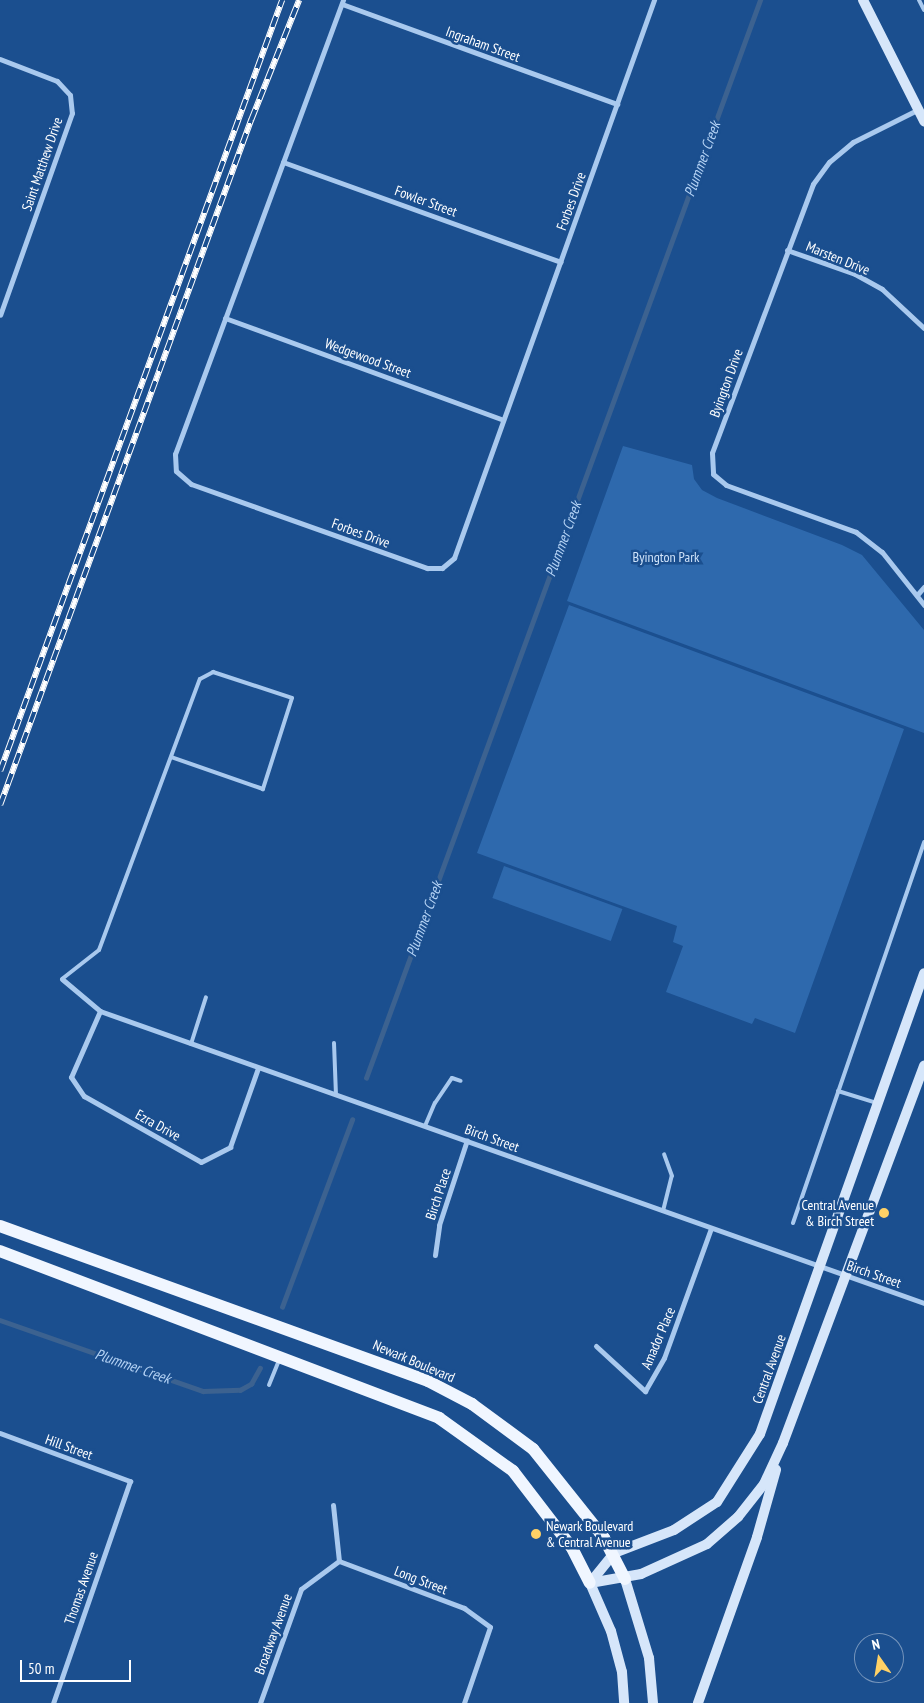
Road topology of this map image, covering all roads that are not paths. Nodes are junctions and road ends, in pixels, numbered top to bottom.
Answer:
1 (654, 0) edge
2 (863, 0) edge
3 (919, 0) edge
4 (342, 2) edge
5 (924, 10) edge
6 (0, 59) edge
7 (617, 104) junction
8 (917, 110) junction
9 (924, 121) edge
10 (283, 162) junction
11 (787, 250) junction
12 (561, 262) junction
13 (0, 315) edge
14 (225, 318) junction
15 (924, 328) edge
16 (503, 420) junction
17 (924, 587) edge
18 (917, 595) junction
19 (924, 605) edge
20 (171, 757) junction
21 (924, 842) edge
22 (924, 974) edge
23 (62, 979) joint
24 (206, 997) dead end
25 (100, 1011) junction
26 (191, 1044) junction
27 (334, 1044) dead end
28 (924, 1065) edge
29 (258, 1068) junction
30 (461, 1081) dead end
31 (838, 1091) junction
32 (336, 1095) junction
33 (878, 1103) junction
34 (425, 1126) junction
35 (467, 1140) junction
36 (664, 1154) dead end
37 (663, 1211) junction
38 (793, 1223) dead end
39 (0, 1226) edge
40 (711, 1228) junction
41 (0, 1251) edge
42 (435, 1255) dead end
43 (820, 1267) junction
44 (846, 1276) junction
45 (924, 1303) edge
46 (596, 1346) dead end
47 (280, 1357) junction
48 (269, 1385) dead end
49 (0, 1434) edge
50 (783, 1443) junction
51 (130, 1481) joint
52 (333, 1505) dead end
53 (614, 1553) junction
54 (339, 1562) junction
55 (625, 1580) junction
56 (590, 1583) junction
57 (53, 1703) edge
58 (260, 1703) edge
59 (464, 1703) edge
60 (624, 1703) edge
61 (653, 1703) edge
62 (698, 1703) edge

1 - 7 street, Forbes Drive
2 - 8 main road
3 - 5 lane
4 - 7 street, Ingraham Street
4 - 10 street, Forbes Drive
6 - 13 street, Saint Matthew Drive
7 - 12 street, Forbes Drive
8 - 9 main road
8 - 11 street, Byington Drive
10 - 12 street, Fowler Street
10 - 14 street, Forbes Drive
11 - 15 street, Marsten Drive
11 - 18 street, Byington Drive
12 - 16 street, Forbes Drive
14 - 16 street, Wedgewood Street
14 - 16 street, Forbes Drive
17 - 18 street
18 - 19 street, Byington Drive
20 - 20 lane
20 - 23 lane
21 - 31 lane
22 - 33 main road, Central Avenue
23 - 25 street, Birch Street
24 - 26 lane
25 - 26 street, Birch Street
25 - 29 street, Ezra Drive
26 - 29 street, Birch Street
27 - 32 lane
28 - 44 main road
29 - 32 street, Birch Street
30 - 34 lane
31 - 33 lane
31 - 38 lane
32 - 34 street, Birch Street
33 - 43 main road, Central Avenue
34 - 35 street, Birch Street
35 - 37 street, Birch Street
35 - 42 street, Birch Place
36 - 37 lane
37 - 40 street, Birch Street
39 - 53 main road, Newark Boulevard
40 - 43 street, Birch Street
40 - 46 street, Amador Place
41 - 47 main road
43 - 44 street, Birch Street
43 - 53 main road, Central Avenue
44 - 45 street, Birch Street
44 - 50 main road
47 - 48 lane
47 - 56 main road
49 - 51 street, Hill Street
50 - 55 main road
50 - 62 main road
51 - 57 street, Thomas Avenue
52 - 54 street
53 - 55 main road, Newark Boulevard
53 - 56 main road
54 - 58 street, Broadway Avenue
54 - 59 street, Long Street
55 - 56 main road
55 - 61 main road, Newark Boulevard
56 - 60 main road

